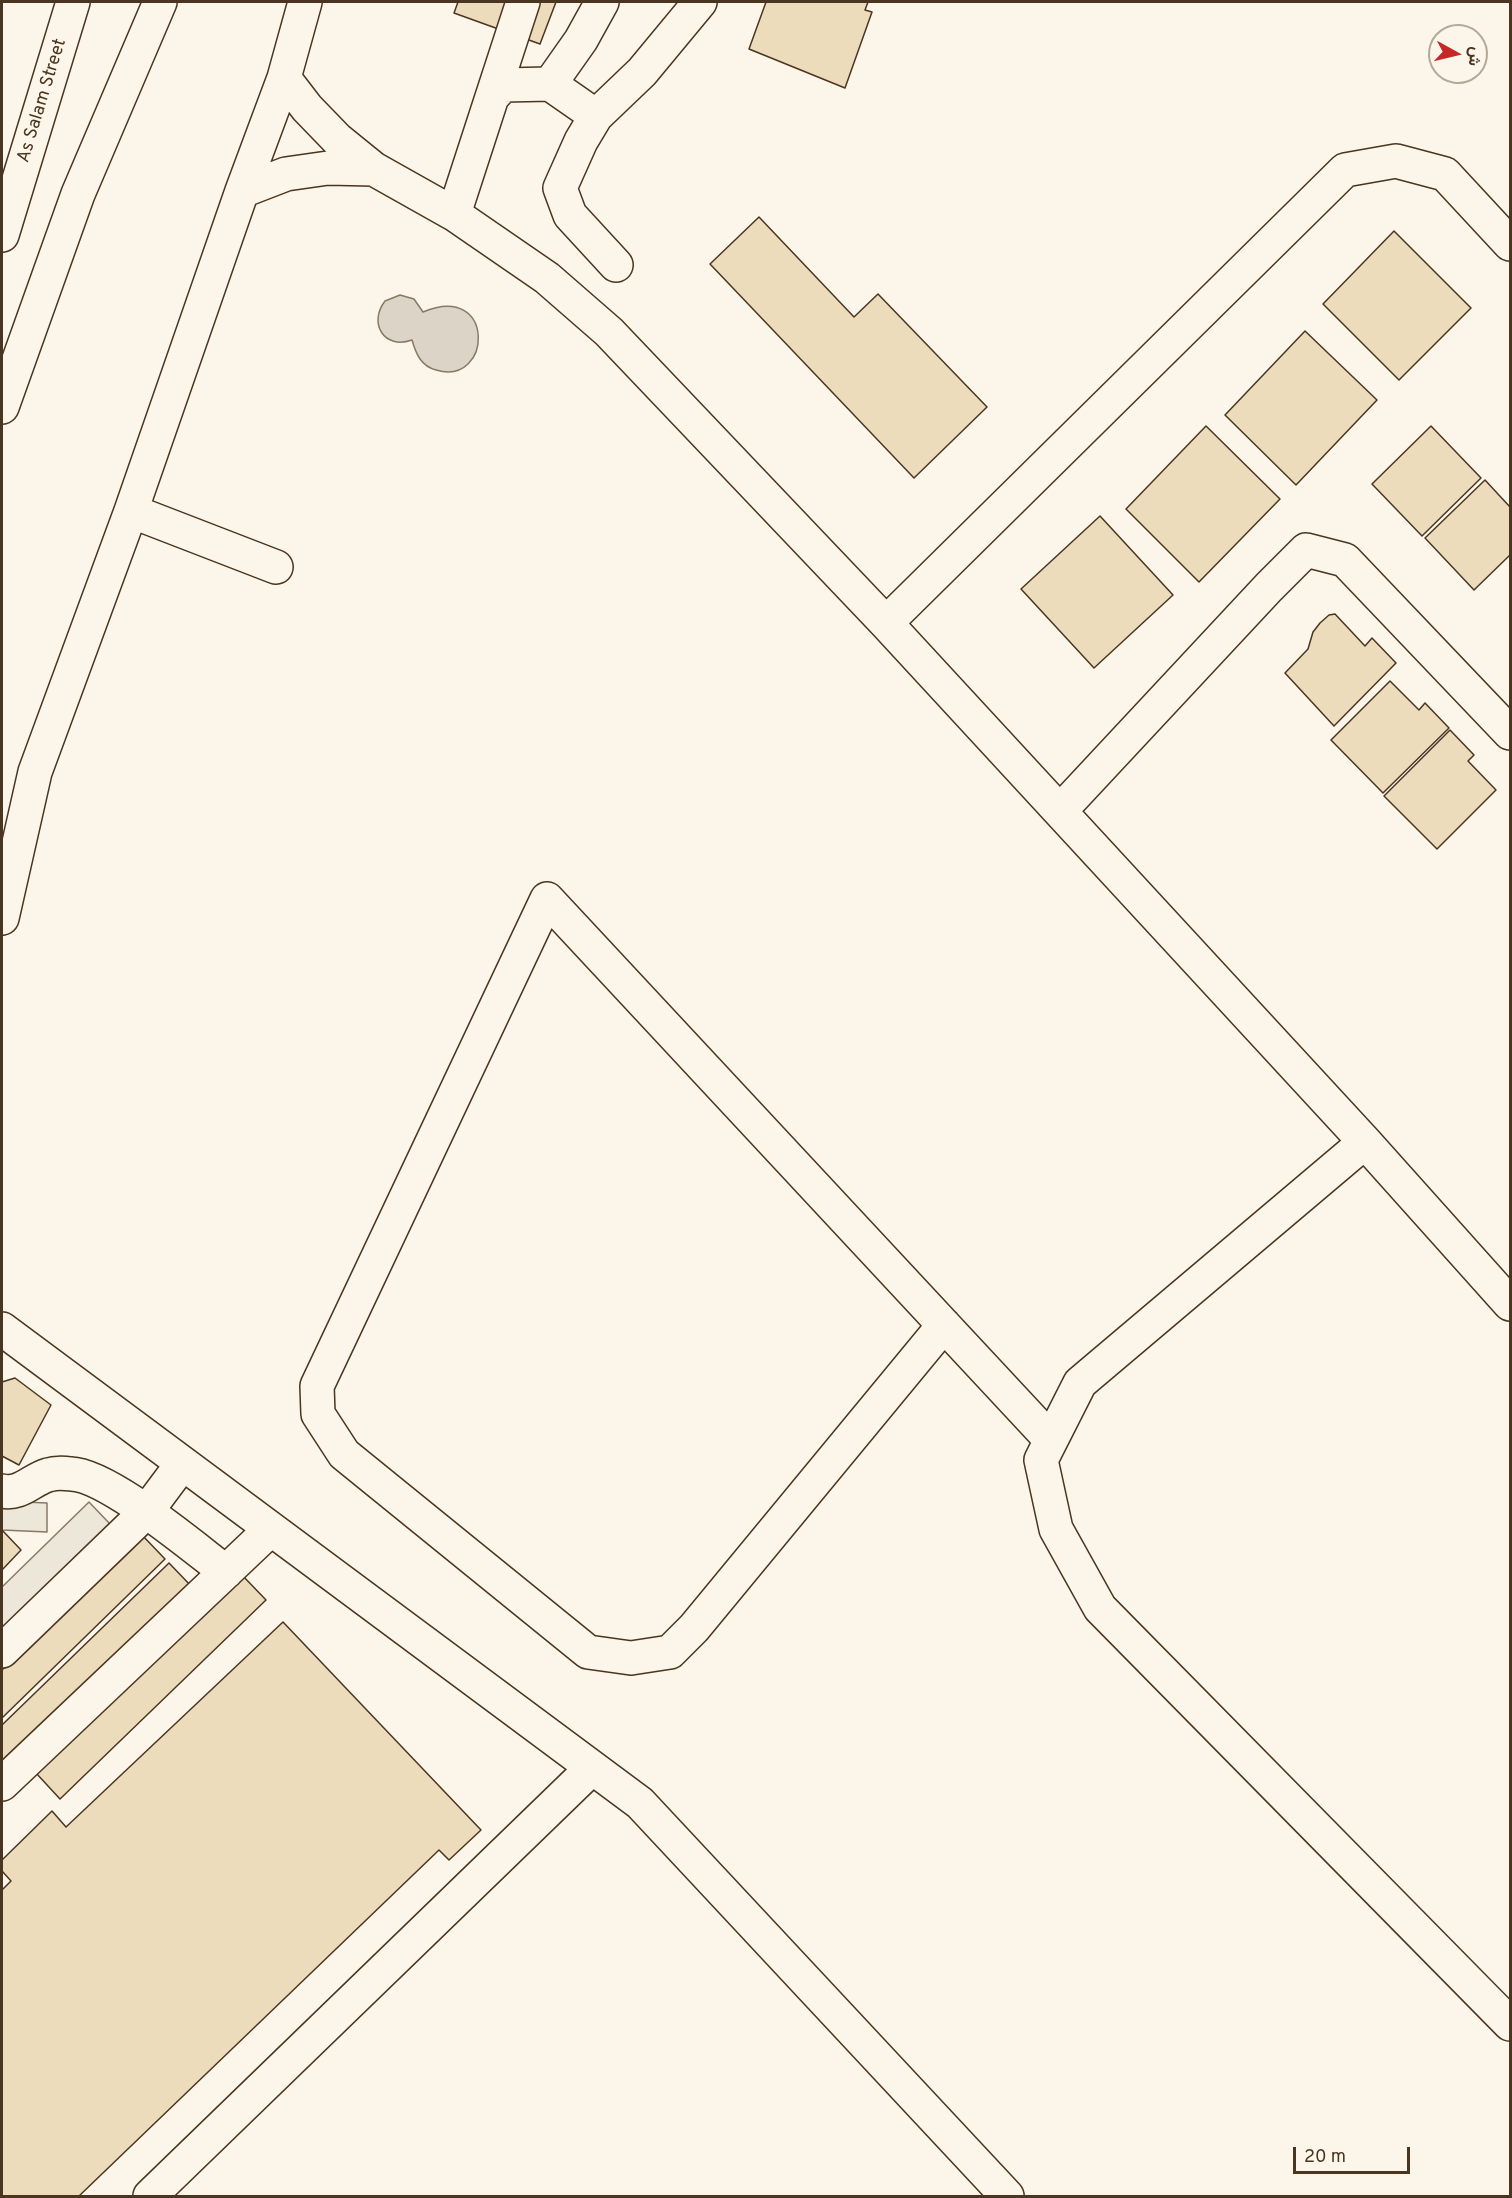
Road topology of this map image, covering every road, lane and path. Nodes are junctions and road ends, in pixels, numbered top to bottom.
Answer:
1 (73, 2) edge
2 (160, 2) edge
3 (305, 2) edge
4 (523, 2) edge
5 (602, 2) edge
6 (699, 2) edge
7 (284, 78) junction
8 (550, 84) junction
9 (492, 97) junction
10 (596, 116) junction
11 (374, 169) junction
12 (242, 191) junction
13 (454, 213) junction
14 (2, 236) edge
15 (1510, 244) edge
16 (616, 264) dead end
17 (2, 407) edge
18 (131, 511) junction
19 (276, 567) dead end
20 (886, 623) junction
21 (1510, 733) edge
22 (1060, 812) junction
23 (2, 918) edge
24 (1365, 1142) junction
25 (1510, 1304) edge
26 (944, 1325) junction
27 (2, 1329) edge
28 (1051, 1440) junction
29 (182, 1464) junction
30 (2, 1491) edge
31 (147, 1512) junction
32 (271, 1529) junction
33 (226, 1572) junction
34 (2, 1651) edge
35 (592, 1768) junction
36 (2, 1784) edge
37 (1510, 2024) edge
38 (150, 2196) edge
39 (1007, 2196) edge

1 - 14 street, As Salam Street
2 - 17 street
3 - 7 street
4 - 9 street
5 - 8 street
6 - 10 street
7 - 11 street
7 - 12 street
8 - 9 street
8 - 10 street
9 - 13 street
10 - 16 street
11 - 12 street
11 - 13 street
12 - 18 street
13 - 20 street
15 - 20 street
18 - 19 street
18 - 23 street
20 - 22 street
21 - 22 street
22 - 24 street
24 - 25 street
24 - 28 street
26 - 26 street
26 - 28 street
27 - 29 street
28 - 37 street
29 - 31 street
29 - 32 street
30 - 31 street
31 - 33 street
31 - 34 street
32 - 33 street
32 - 35 street
33 - 36 street
35 - 38 street
35 - 39 street

